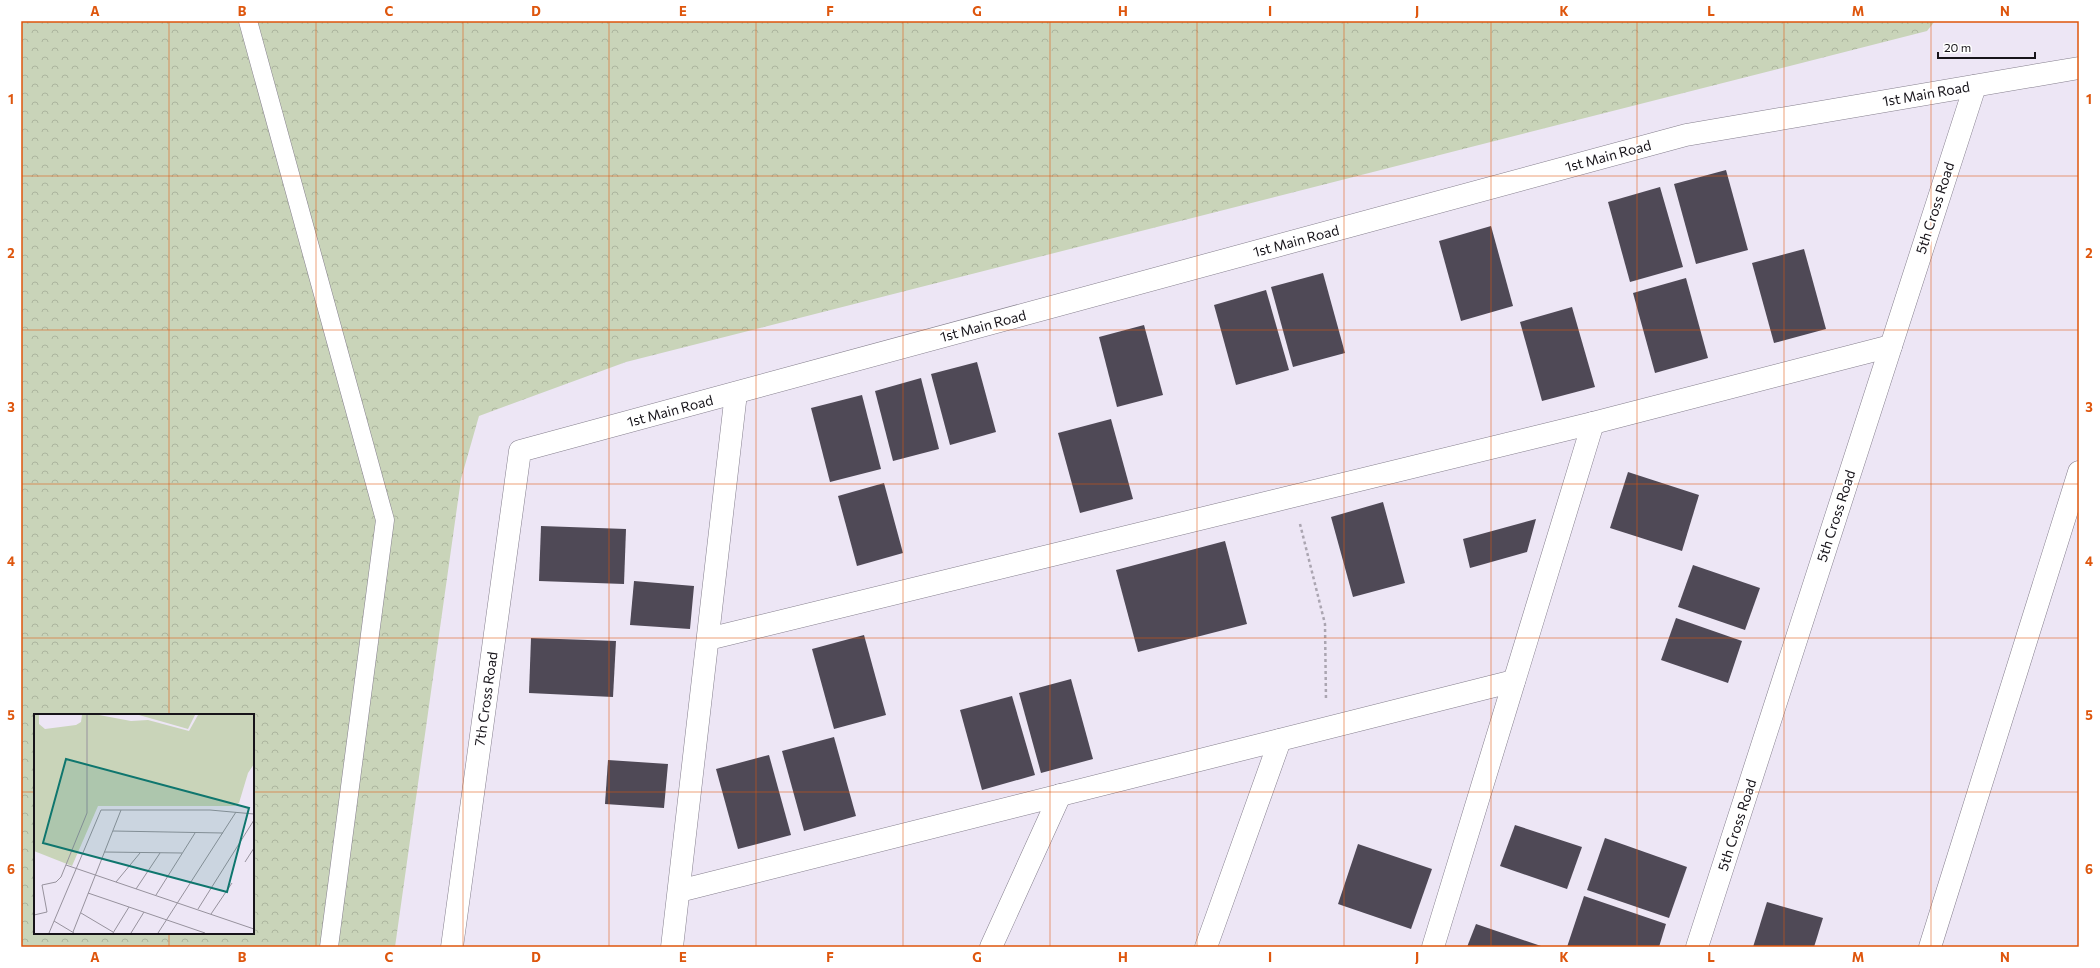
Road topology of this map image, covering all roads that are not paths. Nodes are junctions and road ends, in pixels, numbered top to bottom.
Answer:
1 (248, 21) edge
2 (2079, 68) edge
3 (1975, 86) junction
4 (1891, 346) junction
5 (736, 393) junction
6 (1593, 423) junction
7 (520, 451) joint
8 (2079, 472) edge
9 (708, 639) junction
10 (1514, 681) junction
11 (1280, 740) junction
12 (1060, 795) junction
13 (679, 891) junction
14 (329, 947) edge
15 (452, 947) edge
16 (672, 947) edge
17 (991, 947) edge
18 (1206, 947) edge
19 (1433, 947) edge
20 (1697, 947) edge
21 (1930, 947) edge

1 - 14 lane
2 - 3 street, 1st Main Road
3 - 4 street, 5th Cross Road
3 - 5 street, 1st Main Road
4 - 6 street
4 - 20 street, 5th Cross Road
5 - 7 street, 1st Main Road
5 - 9 street
6 - 9 street
6 - 10 street
7 - 15 street, 7th Cross Road
8 - 21 street
9 - 13 street
10 - 11 street
10 - 19 street
11 - 12 street
11 - 18 street
12 - 13 street
12 - 17 street
13 - 16 street

